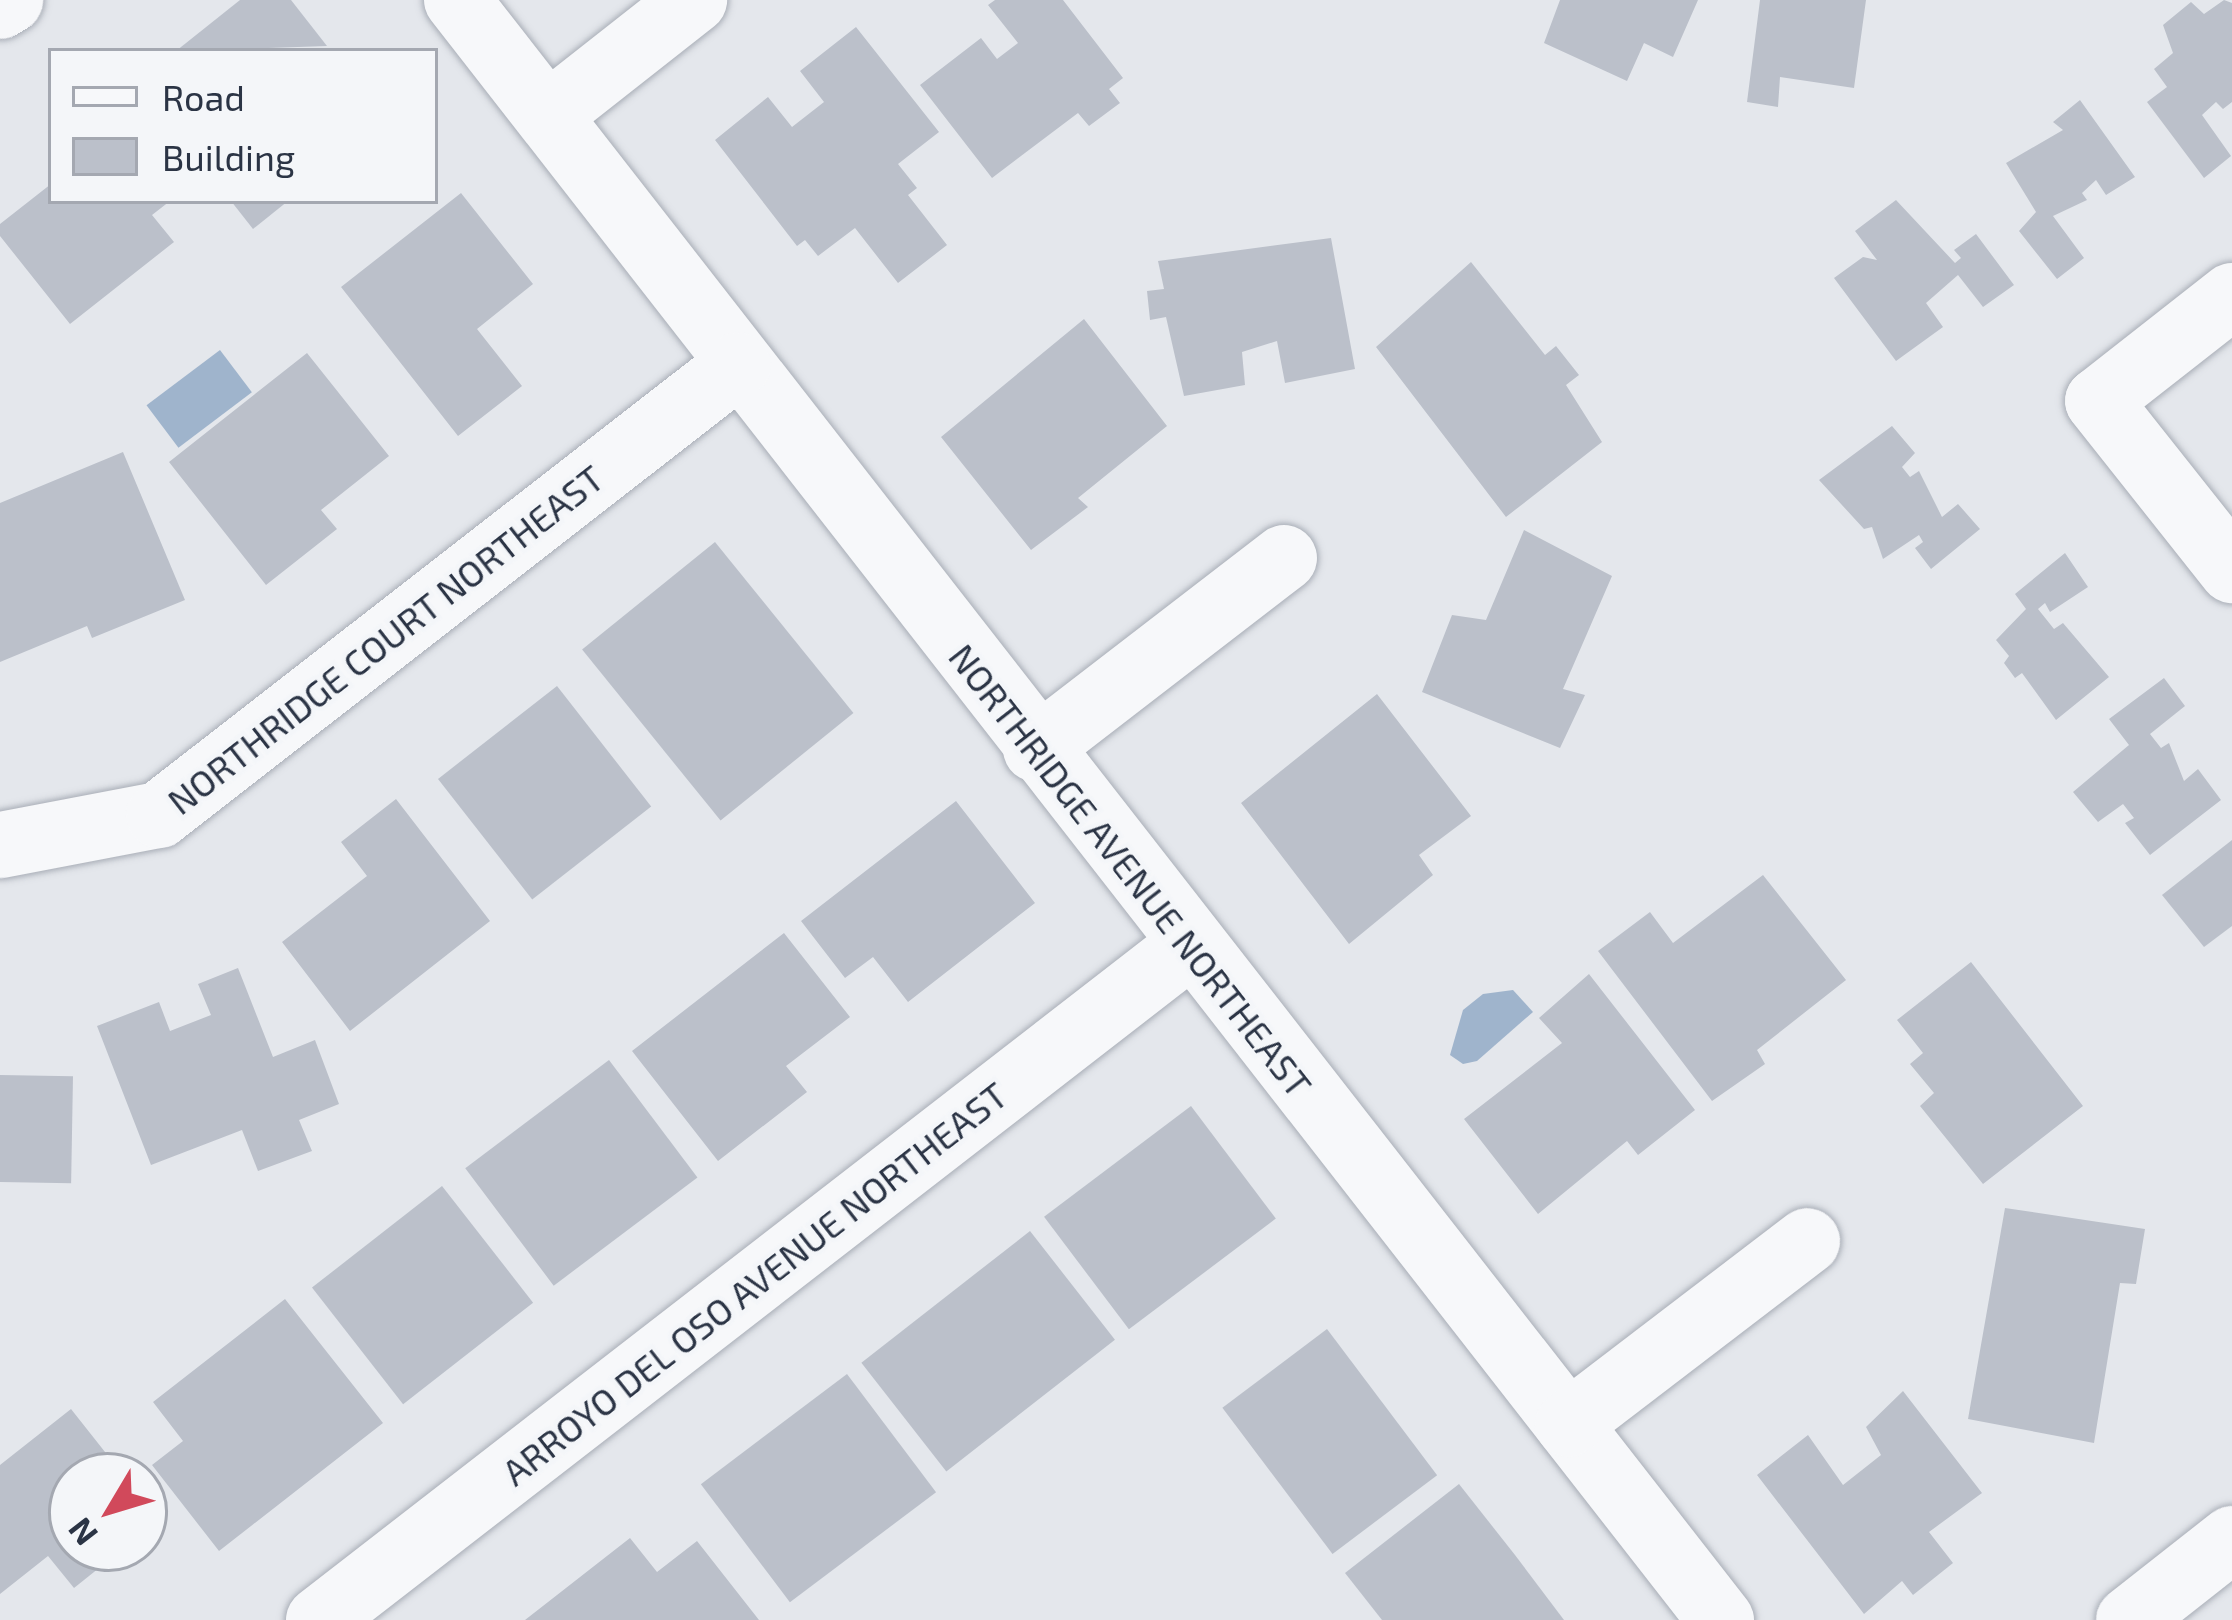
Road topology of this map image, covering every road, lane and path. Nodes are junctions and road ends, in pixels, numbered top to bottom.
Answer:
1 (10, 0) edge
2 (457, 0) edge
3 (694, 0) edge
4 (0, 6) edge
5 (548, 115) junction
6 (2232, 296) edge
7 (738, 365) junction
8 (1284, 558) dead end
9 (2232, 570) edge
10 (1036, 749) junction
11 (1, 845) edge
12 (1189, 946) junction
13 (1807, 1240) dead end
14 (1568, 1424) junction
15 (2232, 1539) edge
16 (319, 1620) edge
17 (1721, 1620) edge
18 (2128, 1620) edge

1 - 4 street
2 - 5 street, NORTHRIDGE AVENUE NORTHEAST
3 - 5 street
5 - 7 street, NORTHRIDGE AVENUE NORTHEAST
6 - 9 street
7 - 10 street, NORTHRIDGE AVENUE NORTHEAST
7 - 11 street, NORTHRIDGE COURT NORTHEAST
8 - 10 street
10 - 12 street, NORTHRIDGE AVENUE NORTHEAST
12 - 14 street, NORTHRIDGE AVENUE NORTHEAST
12 - 16 street, ARROYO DEL OSO AVENUE NORTHEAST
13 - 14 street
14 - 17 street, NORTHRIDGE AVENUE NORTHEAST
15 - 18 street

